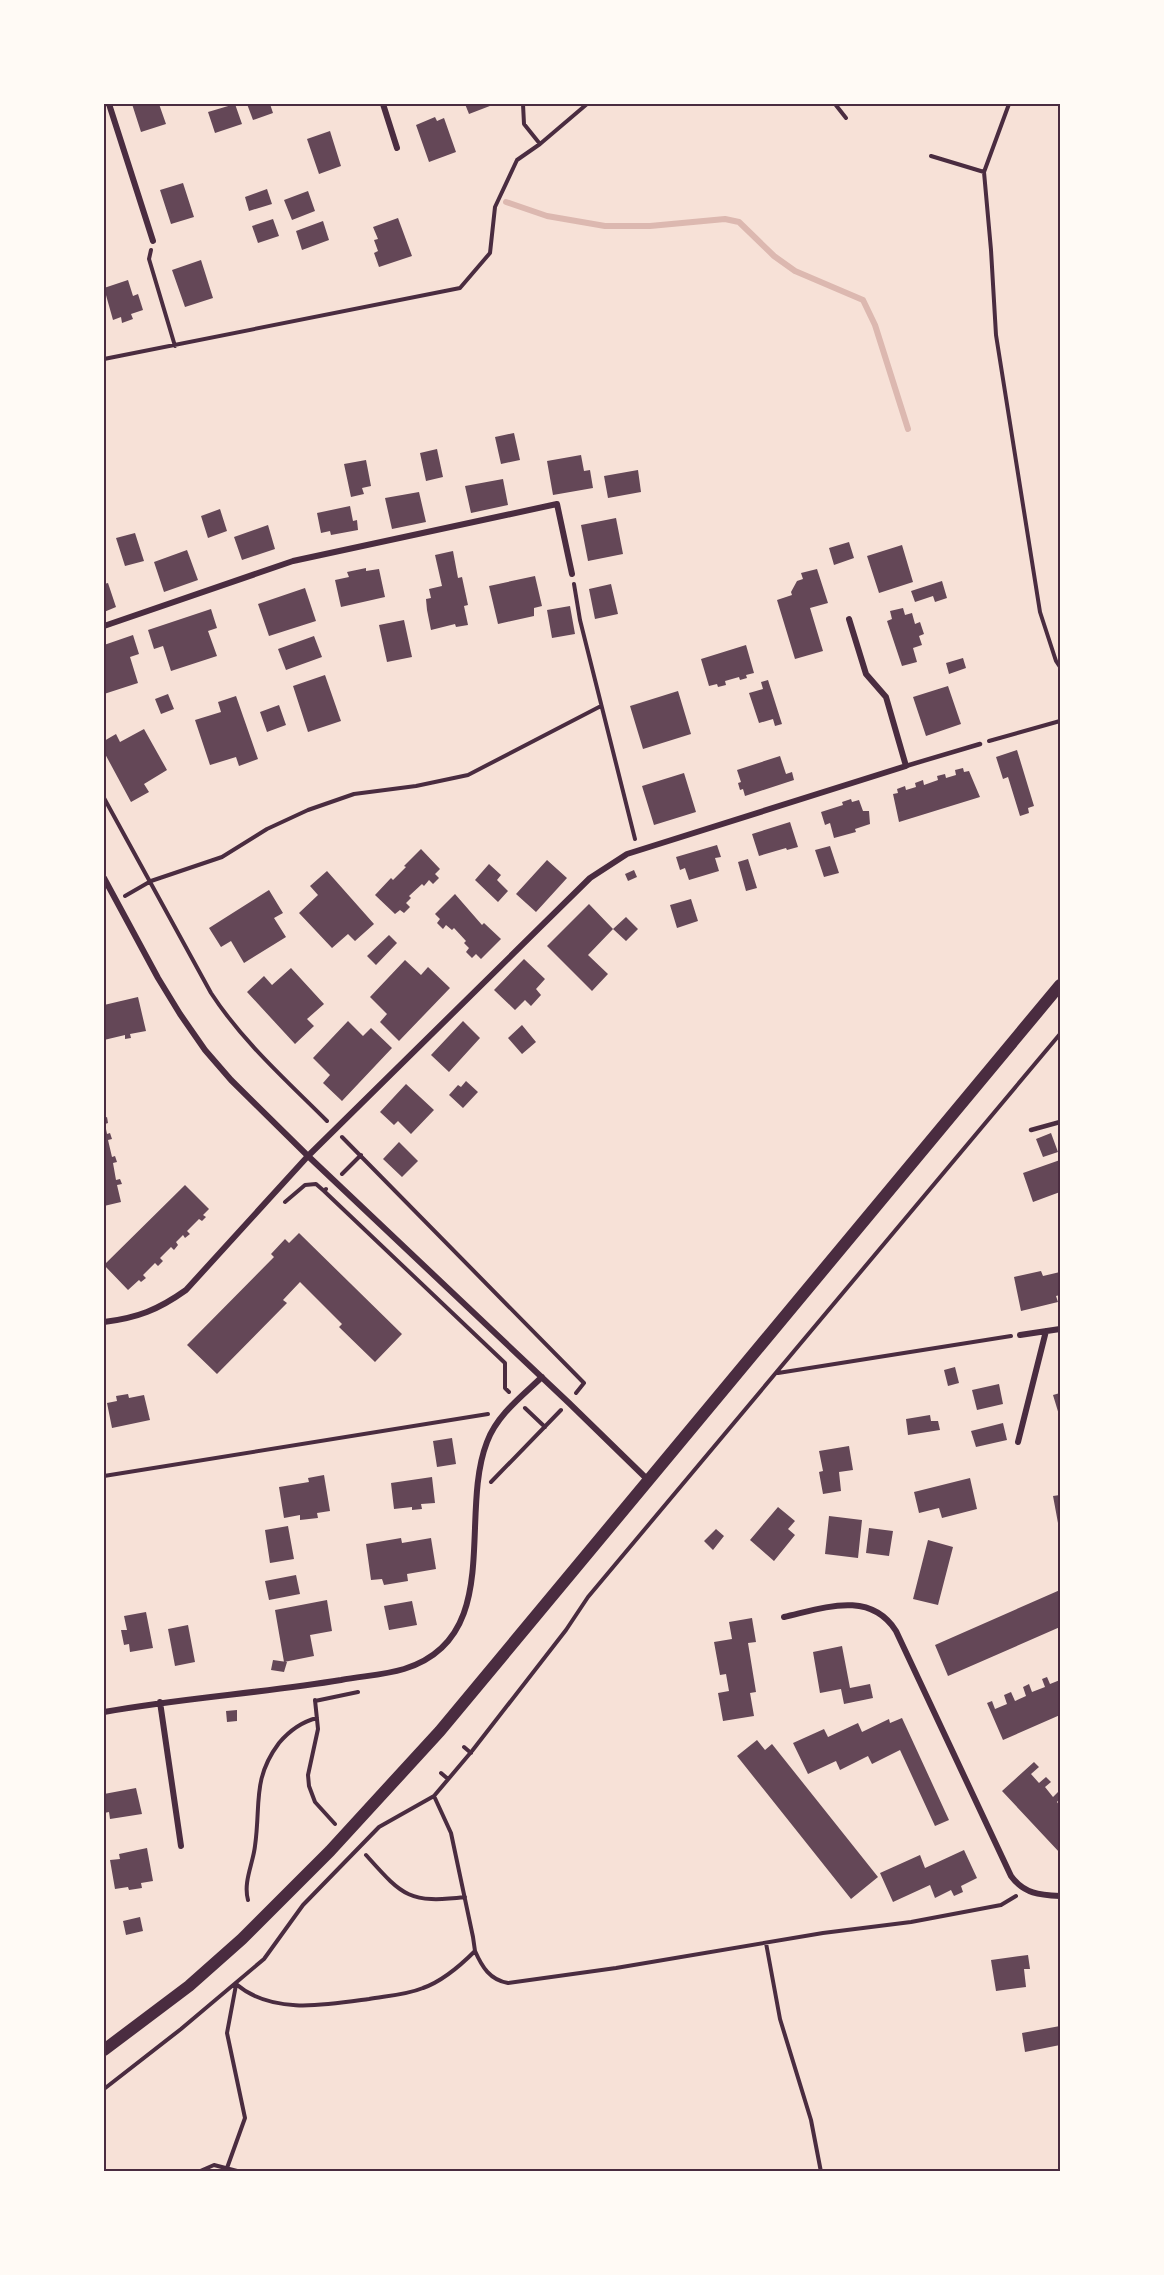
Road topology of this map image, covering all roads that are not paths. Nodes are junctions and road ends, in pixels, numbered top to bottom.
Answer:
1 (109, 104) edge
2 (383, 104) edge
3 (397, 148) dead end
4 (153, 241) road end
5 (572, 574) road end
6 (849, 619) dead end
7 (104, 626) edge
8 (980, 744) road end
9 (906, 766) junction
10 (104, 878) edge
11 (1060, 985) edge
12 (1060, 1122) edge
13 (1031, 1130) dead end
14 (308, 1156) junction
15 (104, 1322) edge
16 (1060, 1329) edge
17 (1046, 1331) junction
18 (1020, 1335) road end
19 (542, 1377) junction
20 (1018, 1442) dead end
21 (648, 1480) junction
22 (784, 1617) dead end
23 (160, 1702) junction
24 (104, 1712) edge
25 (181, 1846) dead end
26 (1060, 1896) edge
27 (104, 2050) edge

1 - 4 street
2 - 3 street
5 - 7 street
6 - 9 street
8 - 9 lane
9 - 14 street
10 - 14 street
11 - 21 main road
12 - 13 lane
14 - 15 street
14 - 19 street
16 - 17 street
17 - 18 street
17 - 20 street
19 - 21 street
19 - 23 street
21 - 27 main road
22 - 26 street
23 - 24 street
23 - 25 street

